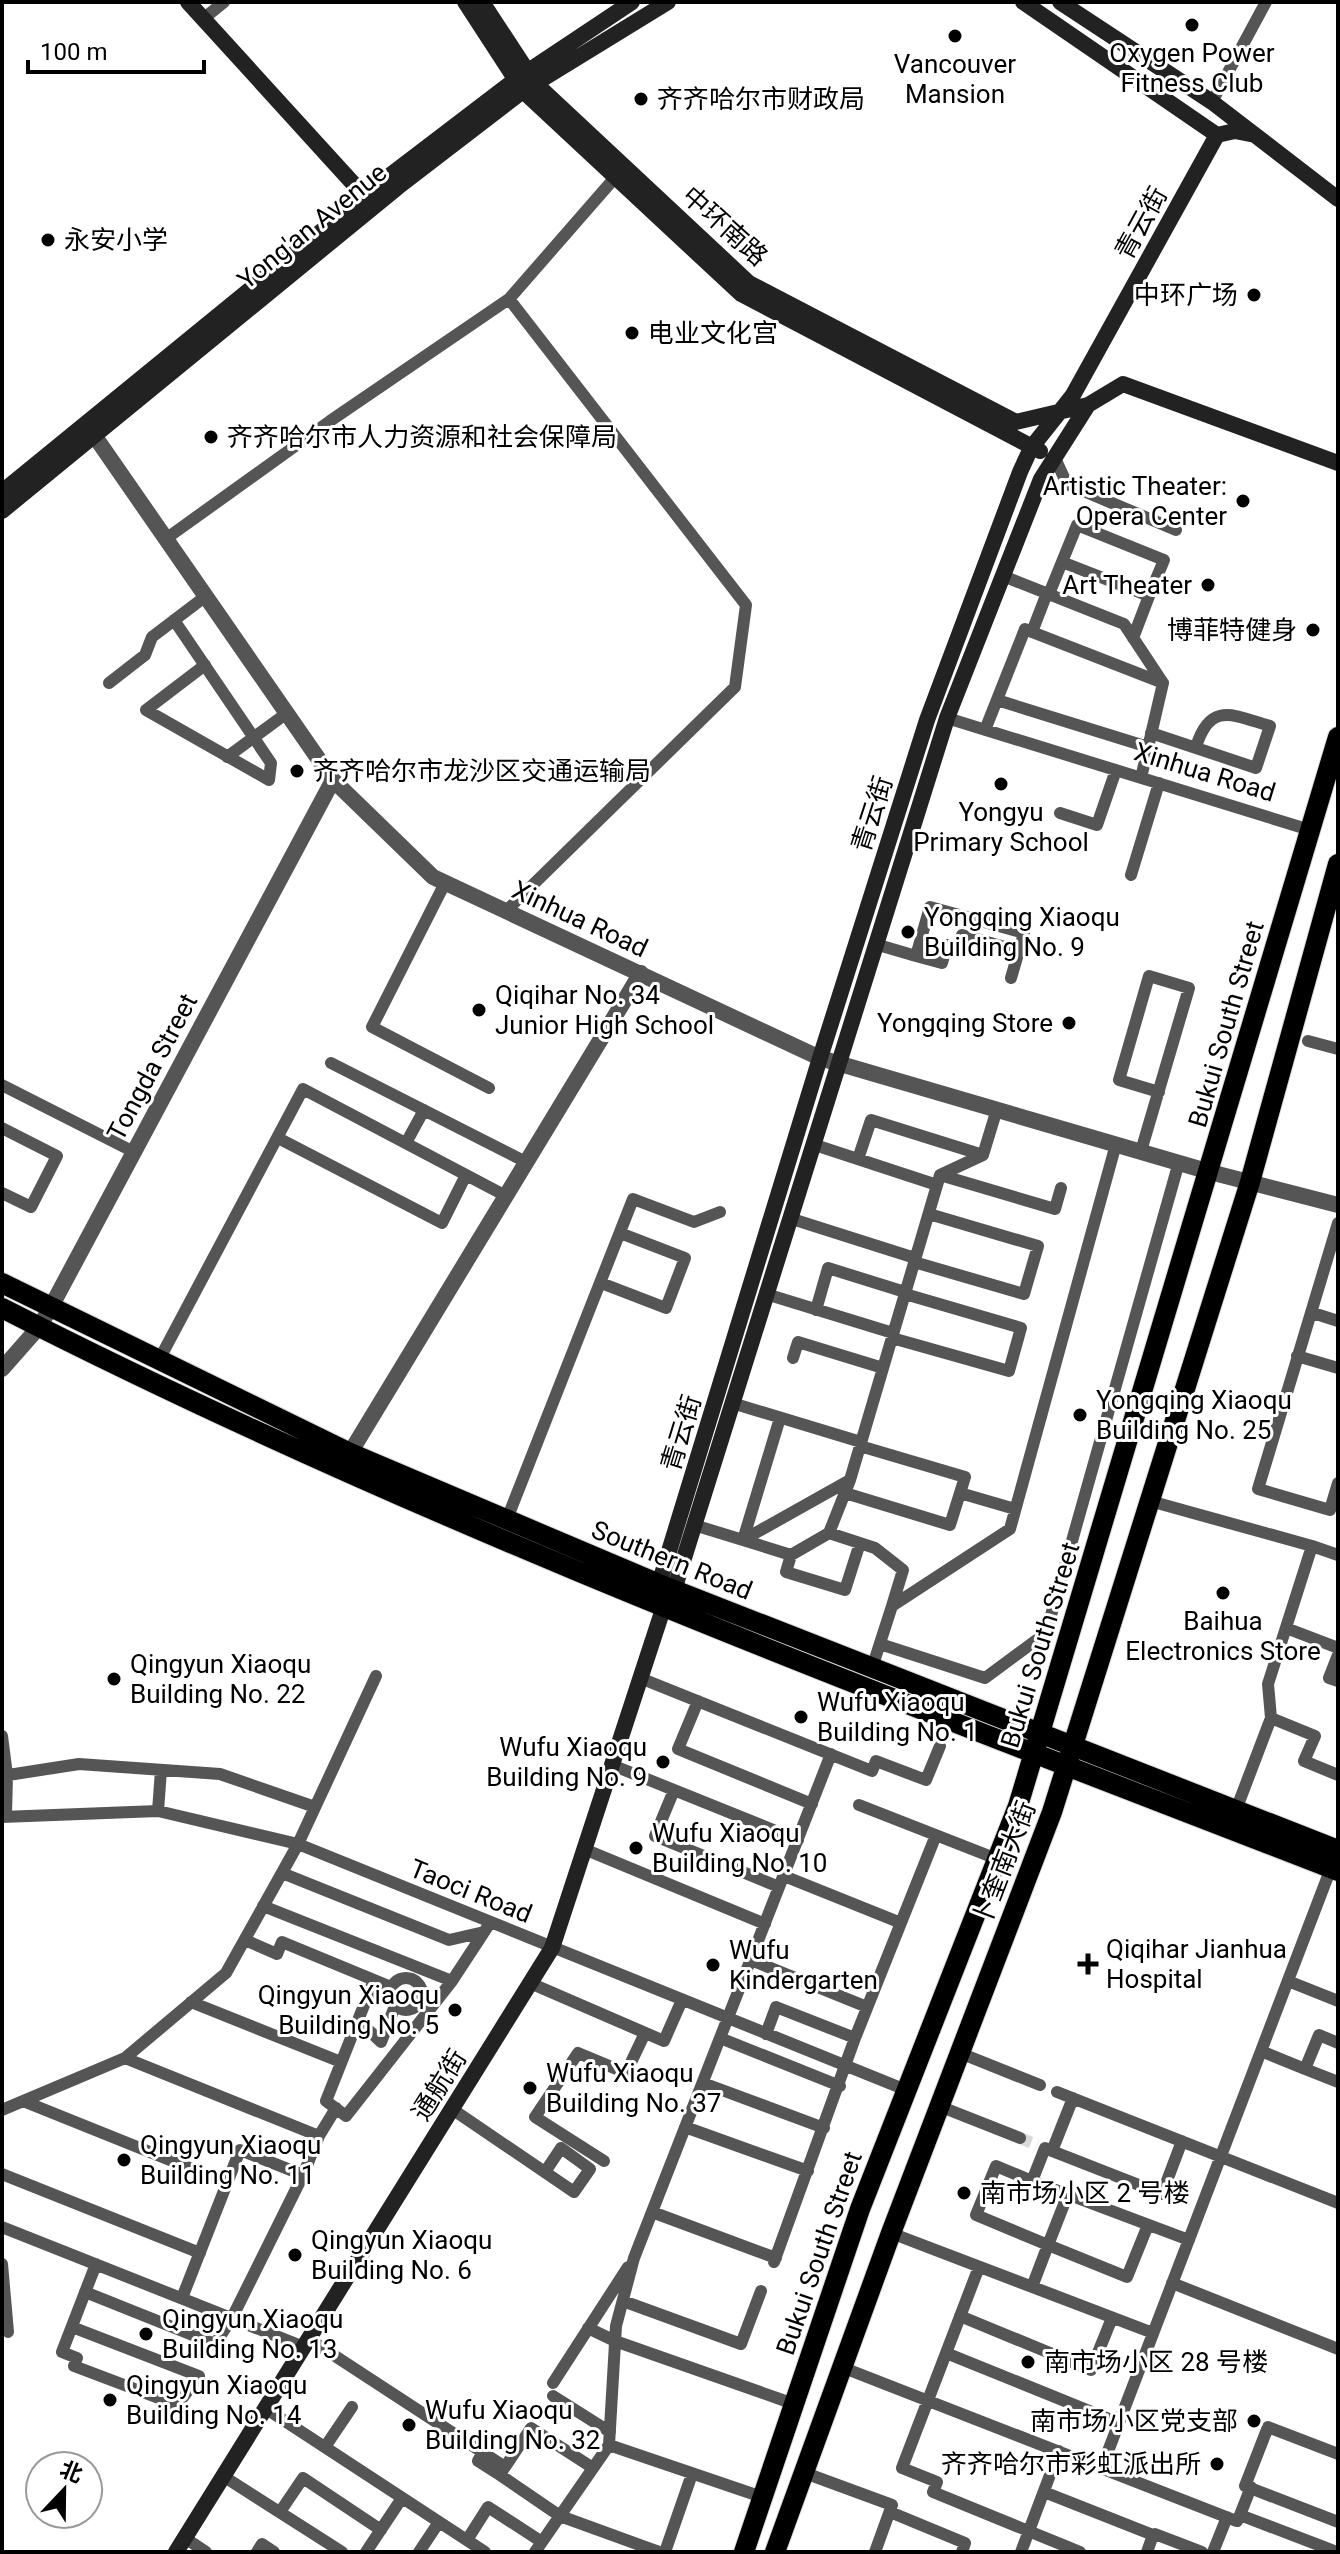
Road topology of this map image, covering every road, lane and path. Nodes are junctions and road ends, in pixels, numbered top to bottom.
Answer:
1 (188, 2) edge
2 (224, 2) edge
3 (465, 2) edge
4 (482, 2) edge
5 (632, 2) edge
6 (668, 2) edge
7 (1023, 2) edge
8 (1060, 2) edge
9 (1266, 2) edge
10 (203, 19) junction
11 (525, 81) junction
12 (1212, 102) junction
13 (1217, 135) junction
14 (1255, 135) junction
15 (620, 172) junction
16 (1338, 199) edge
17 (369, 201) junction
18 (509, 299) junction
19 (1088, 405) junction
20 (1058, 412) junction
21 (90, 429) junction
22 (1031, 448) junction
23 (1054, 456) junction
24 (1338, 463) edge
25 (2, 492) edge
26 (2, 511) edge
27 (1176, 530) dead end
28 (167, 538) junction
29 (1062, 562) junction
30 (1003, 576) junction
31 (1048, 594) junction
32 (206, 596) junction
33 (1149, 596) junction
34 (174, 620) junction
35 (1032, 632) junction
36 (1133, 638) junction
37 (205, 665) junction
38 (109, 683) dead end
39 (1163, 683) junction
40 (997, 700) junction
41 (287, 713) junction
42 (947, 718) junction
43 (985, 730) junction
44 (1151, 733) junction
45 (254, 737) junction
46 (1338, 737) edge
47 (1148, 747) junction
48 (1196, 747) junction
49 (227, 757) junction
50 (1116, 770) junction
51 (1141, 778) junction
52 (333, 780) junction
53 (1159, 783) junction
54 (1060, 813) dead end
55 (1310, 830) junction
56 (1338, 864) edge
57 (1131, 875) dead end
58 (445, 883) junction
59 (1334, 894) edge
60 (506, 911) junction
61 (966, 917) junction
62 (962, 935) junction
63 (875, 944) junction
64 (1019, 951) junction
65 (916, 956) junction
66 (641, 973) junction
67 (1011, 978) dead end
68 (1308, 1041) dead end
69 (1338, 1049) edge
70 (820, 1058) junction
71 (331, 1063) dead end
72 (837, 1063) junction
73 (2, 1085) edge
74 (489, 1088) dead end
75 (1159, 1092) junction
76 (997, 1109) junction
77 (424, 1110) junction
78 (2, 1128) edge
79 (278, 1138) junction
80 (406, 1143) junction
81 (812, 1144) junction
82 (1116, 1144) junction
83 (1141, 1151) junction
84 (134, 1152) junction
85 (983, 1155) junction
86 (858, 1159) junction
87 (526, 1162) junction
88 (1179, 1162) junction
89 (1210, 1172) junction
90 (466, 1175) junction
91 (939, 1180) junction
92 (1250, 1182) junction
93 (1061, 1188) dead end
94 (2, 1193) edge
95 (506, 1196) junction
96 (1338, 1205) edge
97 (720, 1212) dead end
98 (929, 1214) junction
99 (789, 1218) junction
100 (1338, 1223) edge
101 (620, 1233) junction
102 (1333, 1259) edge
103 (915, 1260) junction
104 (2, 1283) edge
105 (601, 1283) junction
106 (905, 1293) junction
107 (766, 1294) junction
108 (51, 1307) junction
109 (2, 1308) edge
110 (816, 1310) junction
111 (1313, 1313) dead end
112 (1338, 1321) edge
113 (39, 1327) junction
114 (892, 1336) junction
115 (1297, 1356) junction
116 (793, 1358) dead end
117 (159, 1360) junction
118 (883, 1368) junction
119 (1338, 1368) edge
120 (2, 1369) edge
121 (732, 1403) junction
122 (780, 1418) junction
123 (860, 1444) junction
124 (350, 1453) junction
125 (850, 1480) junction
126 (1338, 1483) edge
127 (845, 1493) junction
128 (960, 1493) junction
129 (1150, 1501) junction
130 (1015, 1509) junction
131 (507, 1519) junction
132 (694, 1525) junction
133 (829, 1533) junction
134 (743, 1540) junction
135 (860, 1543) junction
136 (1312, 1546) junction
137 (791, 1555) junction
138 (1338, 1555) edge
139 (666, 1593) junction
140 (892, 1606) junction
141 (1286, 1628) junction
142 (880, 1644) junction
143 (1338, 1648) edge
144 (1338, 1655) edge
145 (872, 1668) junction
146 (376, 1676) dead end
147 (640, 1678) junction
148 (1338, 1681) edge
149 (698, 1701) junction
150 (1271, 1718) junction
151 (2, 1736) edge
152 (1037, 1743) junction
153 (940, 1746) dead end
154 (831, 1754) junction
155 (1070, 1756) junction
156 (612, 1765) junction
157 (161, 1770) junction
158 (1338, 1775) edge
159 (4, 1776) edge
160 (674, 1790) junction
161 (812, 1804) junction
162 (859, 1805) dead end
163 (315, 1807) junction
164 (1236, 1810) junction
165 (158, 1811) junction
166 (4, 1816) edge
167 (936, 1835) junction
168 (798, 1840) junction
169 (298, 1844) junction
170 (584, 1849) junction
171 (997, 1859) junction
172 (1336, 1863) edge
173 (282, 1873) junction
174 (781, 1882) junction
175 (263, 1906) junction
176 (901, 1923) junction
177 (765, 1924) junction
178 (487, 1928) junction
179 (245, 1940) junction
180 (552, 1948) junction
181 (751, 1960) junction
182 (446, 1978) junction
183 (374, 1980) junction
184 (1288, 1981) junction
185 (530, 1983) junction
186 (391, 1987) junction
187 (422, 1998) junction
188 (682, 2000) junction
189 (1338, 2001) edge
190 (191, 2002) junction
191 (395, 2006) junction
192 (867, 2007) junction
193 (728, 2018) junction
194 (358, 2020) junction
195 (645, 2033) junction
196 (766, 2034) junction
197 (720, 2038) junction
198 (855, 2038) junction
199 (1338, 2043) edge
200 (1261, 2051) junction
201 (960, 2053) junction
202 (125, 2058) junction
203 (341, 2062) junction
204 (844, 2065) junction
205 (1305, 2069) junction
206 (1338, 2082) edge
207 (703, 2083) junction
208 (1040, 2085) dead end
209 (840, 2086) junction
210 (906, 2090) junction
211 (1057, 2092) dead end
212 (1073, 2098) junction
213 (23, 2101) junction
214 (939, 2106) junction
215 (336, 2108) junction
216 (452, 2109) junction
217 (2, 2110) edge
218 (685, 2127) junction
219 (824, 2128) junction
220 (319, 2136) junction
221 (1020, 2138) tunnel mouth
222 (1182, 2141) junction
223 (1045, 2148) junction
224 (1221, 2156) junction
225 (604, 2161) dead end
226 (808, 2171) junction
227 (545, 2172) dead end
228 (2, 2174) edge
229 (303, 2175) junction
230 (1032, 2181) junction
231 (227, 2183) junction
232 (1068, 2194) junction
233 (1338, 2203) edge
234 (652, 2212) junction
235 (1148, 2225) junction
236 (2, 2227) edge
237 (891, 2233) junction
238 (1189, 2240) junction
239 (1048, 2245) junction
240 (200, 2253) junction
241 (634, 2258) junction
242 (2, 2264) edge
243 (96, 2264) junction
244 (979, 2267) junction
245 (1172, 2283) junction
246 (1032, 2287) junction
247 (761, 2291) dead end
248 (85, 2292) junction
249 (182, 2298) junction
250 (623, 2301) junction
251 (960, 2316) junction
252 (232, 2318) junction
253 (1112, 2318) junction
254 (72, 2327) junction
255 (588, 2328) junction
256 (8, 2332) dead end
257 (1153, 2333) junction
258 (615, 2341) junction
259 (306, 2343) junction
260 (1338, 2349) edge
261 (946, 2353) junction
262 (844, 2368) junction
263 (927, 2400) junction
264 (794, 2404) junction
265 (352, 2407) dead end
266 (265, 2408) junction
267 (1119, 2423) junction
268 (609, 2438) junction
269 (325, 2447) junction
270 (1059, 2451) junction
271 (1338, 2454) edge
272 (1102, 2467) junction
273 (593, 2468) junction
274 (502, 2471) junction
275 (805, 2473) junction
276 (692, 2474) junction
277 (223, 2476) junction
278 (1251, 2487) junction
279 (1044, 2492) junction
280 (762, 2497) junction
281 (402, 2498) junction
282 (280, 2512) junction
283 (890, 2512) junction
284 (560, 2516) junction
285 (1233, 2516) junction
286 (439, 2522) junction
287 (1338, 2522) edge
288 (381, 2530) junction
289 (1029, 2531) junction
290 (1155, 2534) dead end
291 (467, 2540) junction
292 (180, 2545) edge
293 (538, 2547) edge
294 (877, 2551) edge
295 (206, 2552) edge
296 (257, 2552) edge
297 (274, 2552) edge
298 (342, 2552) edge
299 (366, 2552) edge
300 (419, 2552) edge
301 (485, 2552) edge
302 (659, 2552) edge
303 (665, 2552) edge
304 (744, 2552) edge
305 (775, 2552) edge
306 (962, 2552) edge
307 (1021, 2552) edge
308 (1080, 2552) edge
309 (1147, 2552) edge
310 (1202, 2552) edge
311 (1213, 2552) edge
312 (1337, 2552) edge

1 - 10 main road
2 - 10 street
3 - 11 main road, 中环南路
4 - 11 main road, 中环南路
5 - 11 main road, Yong'an Avenue
6 - 11 main road, Yong'an Avenue
7 - 13 main road
8 - 12 main road
9 - 12 street
10 - 17 main road
11 - 15 main road, 中环南路
11 - 17 main road, Yong'an Avenue
12 - 14 main road
13 - 14 main road
13 - 20 main road, 青云街
14 - 16 main road
15 - 18 street
15 - 20 main road, 中环南路
15 - 22 main road, 中环南路
17 - 21 main road, Yong'an Avenue
18 - 28 street
18 - 60 street
19 - 20 main road, 中环南路
19 - 23 main road, 青云街
19 - 24 main road
20 - 22 main road, 青云街
21 - 25 main road, Yong'an Avenue
21 - 26 main road, Yong'an Avenue
21 - 28 street, Xinhua Road
22 - 23 main road, 中环南路
22 - 70 main road, 青云街
23 - 27 street
23 - 30 main road, 青云街
28 - 32 street, Xinhua Road
29 - 31 street
29 - 33 street
29 - 33 street
30 - 31 street
30 - 42 main road, 青云街
31 - 35 street
31 - 36 street
32 - 34 street
32 - 41 street, Xinhua Road
33 - 36 street
34 - 37 street
34 - 38 street
35 - 39 street
35 - 40 street
36 - 39 street
37 - 45 street
37 - 49 street
39 - 44 street
40 - 43 street
40 - 47 street
41 - 45 street
41 - 52 street, Xinhua Road
42 - 43 street, Xinhua Road
42 - 63 main road, 青云街
43 - 50 street, Xinhua Road
44 - 47 street
44 - 48 street
45 - 49 street
45 - 49 street
46 - 55 main road, Bukui South Street
47 - 51 street
48 - 48 street
50 - 51 street, Xinhua Road
50 - 54 street
51 - 53 street, Xinhua Road
52 - 58 street, Xinhua Road
52 - 84 street, Tongda Street
53 - 55 street, Xinhua Road
53 - 57 street
55 - 89 main road, Bukui South Street
56 - 59 main road
58 - 60 street, Xinhua Road
58 - 74 street
59 - 92 main road
60 - 66 street, Xinhua Road
61 - 62 street
61 - 64 street
61 - 65 street
62 - 64 street
62 - 65 street
63 - 65 street
63 - 72 main road, 青云街
64 - 67 street
66 - 70 street, Xinhua Road
66 - 87 street
68 - 69 street
70 - 72 street, Xinhua Road
70 - 139 main road, 青云街
71 - 77 street
72 - 76 street, Xinhua Road
72 - 81 main road, 青云街
73 - 84 street
75 - 75 street
75 - 83 street
76 - 82 street, Xinhua Road
76 - 85 street
77 - 80 street
77 - 87 street
78 - 94 street
79 - 80 street
79 - 90 street
79 - 117 street
80 - 90 street
81 - 86 street
81 - 99 main road, 青云街
82 - 83 street, Xinhua Road
82 - 130 street
83 - 88 street, Xinhua Road
84 - 108 street, Tongda Street
85 - 86 street
85 - 91 street
86 - 91 street
87 - 95 street
88 - 89 street, Xinhua Road
88 - 142 street
89 - 92 street, Xinhua Road
89 - 152 main road, Bukui South Street
90 - 95 street
91 - 93 street
91 - 98 street
92 - 96 street, Xinhua Road
92 - 129 main road, 卜奎南大街
95 - 124 street
97 - 101 street
98 - 103 street
98 - 103 street
99 - 103 street
99 - 107 main road, 青云街
100 - 102 street
101 - 105 street
101 - 105 street
102 - 115 street
103 - 106 street
104 - 108 main road, Southern Road
105 - 131 street
106 - 110 street
106 - 114 street
106 - 114 street
107 - 110 street
107 - 121 main road, 青云街
108 - 113 street, Tongda Street
108 - 117 main road, Southern Road
109 - 113 main road, Southern Road
110 - 114 street
111 - 112 street
113 - 120 street, Tongda Street
113 - 139 main road, Southern Road
114 - 118 street
115 - 119 street
115 - 126 street
116 - 118 street
117 - 124 main road, Southern Road
118 - 123 street
121 - 122 street
121 - 132 main road, 青云街
122 - 123 street
122 - 134 street
123 - 125 street
123 - 128 street
124 - 131 main road, Southern Road
125 - 127 street
125 - 134 street
127 - 128 street
127 - 133 street
128 - 130 street
129 - 136 street
129 - 155 main road, 卜奎南大街
130 - 140 street
131 - 139 main road, Southern Road
132 - 134 street
132 - 139 main road, 青云街
133 - 135 street
133 - 137 street
134 - 137 street
135 - 137 street
135 - 140 street
136 - 138 street
136 - 141 street
139 - 145 main road, Southern Road
139 - 147 main road, 通航街
139 - 152 main road, Southern Road
140 - 142 street
141 - 143 street
141 - 150 street
142 - 145 street
144 - 148 street
145 - 152 main road, Southern Road
146 - 163 street
147 - 149 street
147 - 156 main road, 通航街
149 - 154 street
149 - 161 street
150 - 158 street
150 - 164 street
151 - 159 street
152 - 155 main road, Southern Road
152 - 171 main road, Bukui South Street
153 - 154 street
154 - 161 street
155 - 164 main road, Southern Road
155 - 172 main road, Southern Road
155 - 201 main road, 卜奎南大街
156 - 160 street
156 - 170 main road, 通航街
157 - 159 street
157 - 163 street
157 - 165 street
159 - 166 street
160 - 168 street
160 - 174 street
161 - 168 street
162 - 167 street
163 - 169 street
164 - 172 main road, Southern Road
165 - 166 street, Taoci Road
165 - 169 street, Taoci Road
167 - 171 street
167 - 176 street
168 - 174 street
169 - 173 street
169 - 178 street, Taoci Road
170 - 177 street
170 - 180 main road, 通航街
171 - 210 main road, Bukui South Street
172 - 184 street
173 - 175 street
173 - 178 street
174 - 176 street
174 - 177 street
175 - 179 street
175 - 182 street
176 - 192 street
177 - 181 street
178 - 180 street, Taoci Road
178 - 182 street
179 - 183 street
179 - 190 street
180 - 185 main road, 通航街
180 - 188 street, Taoci Road
181 - 192 street
181 - 193 street
182 - 187 street
182 - 215 street
183 - 186 street
183 - 194 street
184 - 189 street
184 - 200 street
185 - 195 street
185 - 216 main road, 通航街
186 - 187 street
186 - 191 street
187 - 191 street
188 - 193 street, Taoci Road
188 - 195 street
190 - 202 street
190 - 203 street
191 - 194 street
192 - 198 street
193 - 196 street, Taoci Road
193 - 197 street
194 - 203 street
195 - 225 street
196 - 198 street
196 - 204 street, Taoci Road
197 - 207 street
197 - 209 street
198 - 204 street
199 - 205 street
200 - 205 street
200 - 224 street
201 - 208 street
201 - 214 main road, 卜奎南大街
202 - 213 street
202 - 220 street
203 - 215 street
204 - 209 street
204 - 210 street, Taoci Road
205 - 206 street
207 - 218 street
207 - 219 street
209 - 219 street
210 - 264 main road, Bukui South Street
211 - 212 street
212 - 222 street
212 - 223 street
213 - 217 street
213 - 231 street
214 - 221 street
214 - 237 main road, 卜奎南大街
215 - 220 street
216 - 227 street
216 - 259 main road, 通航街
218 - 226 street
218 - 234 street
219 - 226 street
220 - 229 street
222 - 223 street
222 - 224 street
223 - 230 street
224 - 233 street
224 - 238 street
226 - 234 street
228 - 240 street
229 - 231 street
229 - 252 street
230 - 232 street
230 - 239 street
231 - 240 street
232 - 235 street
232 - 239 street
234 - 241 street
235 - 238 street
235 - 239 street
236 - 243 street
237 - 244 street
237 - 262 main road, 卜奎南大街
238 - 245 street
239 - 246 street
240 - 249 street
241 - 250 street
241 - 255 street
242 - 256 street
243 - 248 street
243 - 249 street
244 - 246 street
244 - 251 street
245 - 257 street
245 - 260 street
246 - 253 street
247 - 250 street
248 - 252 street
248 - 254 street
249 - 252 street
250 - 258 street
251 - 253 street
251 - 261 street
252 - 259 street
253 - 257 street
254 - 254 street
255 - 258 street
255 - 268 street
257 - 267 street
258 - 264 street
258 - 268 street
259 - 266 main road, 通航街
259 - 274 street
261 - 263 street
261 - 267 street
262 - 263 street
262 - 275 main road, 卜奎南大街
263 - 270 street
263 - 289 street
264 - 280 main road, Bukui South Street
265 - 269 street
266 - 269 street
266 - 277 main road, 通航街
267 - 272 street
268 - 273 street
268 - 276 street
269 - 281 street
270 - 272 street
270 - 279 street
271 - 278 street
272 - 285 street
273 - 274 street
273 - 284 street
274 - 284 street
275 - 283 street
275 - 305 main road, 卜奎南大街
276 - 280 street
276 - 303 street
277 - 282 street
277 - 292 main road, 通航街
278 - 285 street
278 - 287 street
279 - 289 street
279 - 309 street
280 - 304 main road, Bukui South Street
281 - 286 street
281 - 288 street
282 - 288 street
282 - 298 street
283 - 294 street
283 - 306 street
284 - 293 street
284 - 302 street
285 - 311 street
285 - 312 street
286 - 291 street
286 - 300 street
288 - 299 street
289 - 307 street
289 - 308 street
290 - 310 street
291 - 293 street
291 - 301 street
292 - 295 street
296 - 297 street

